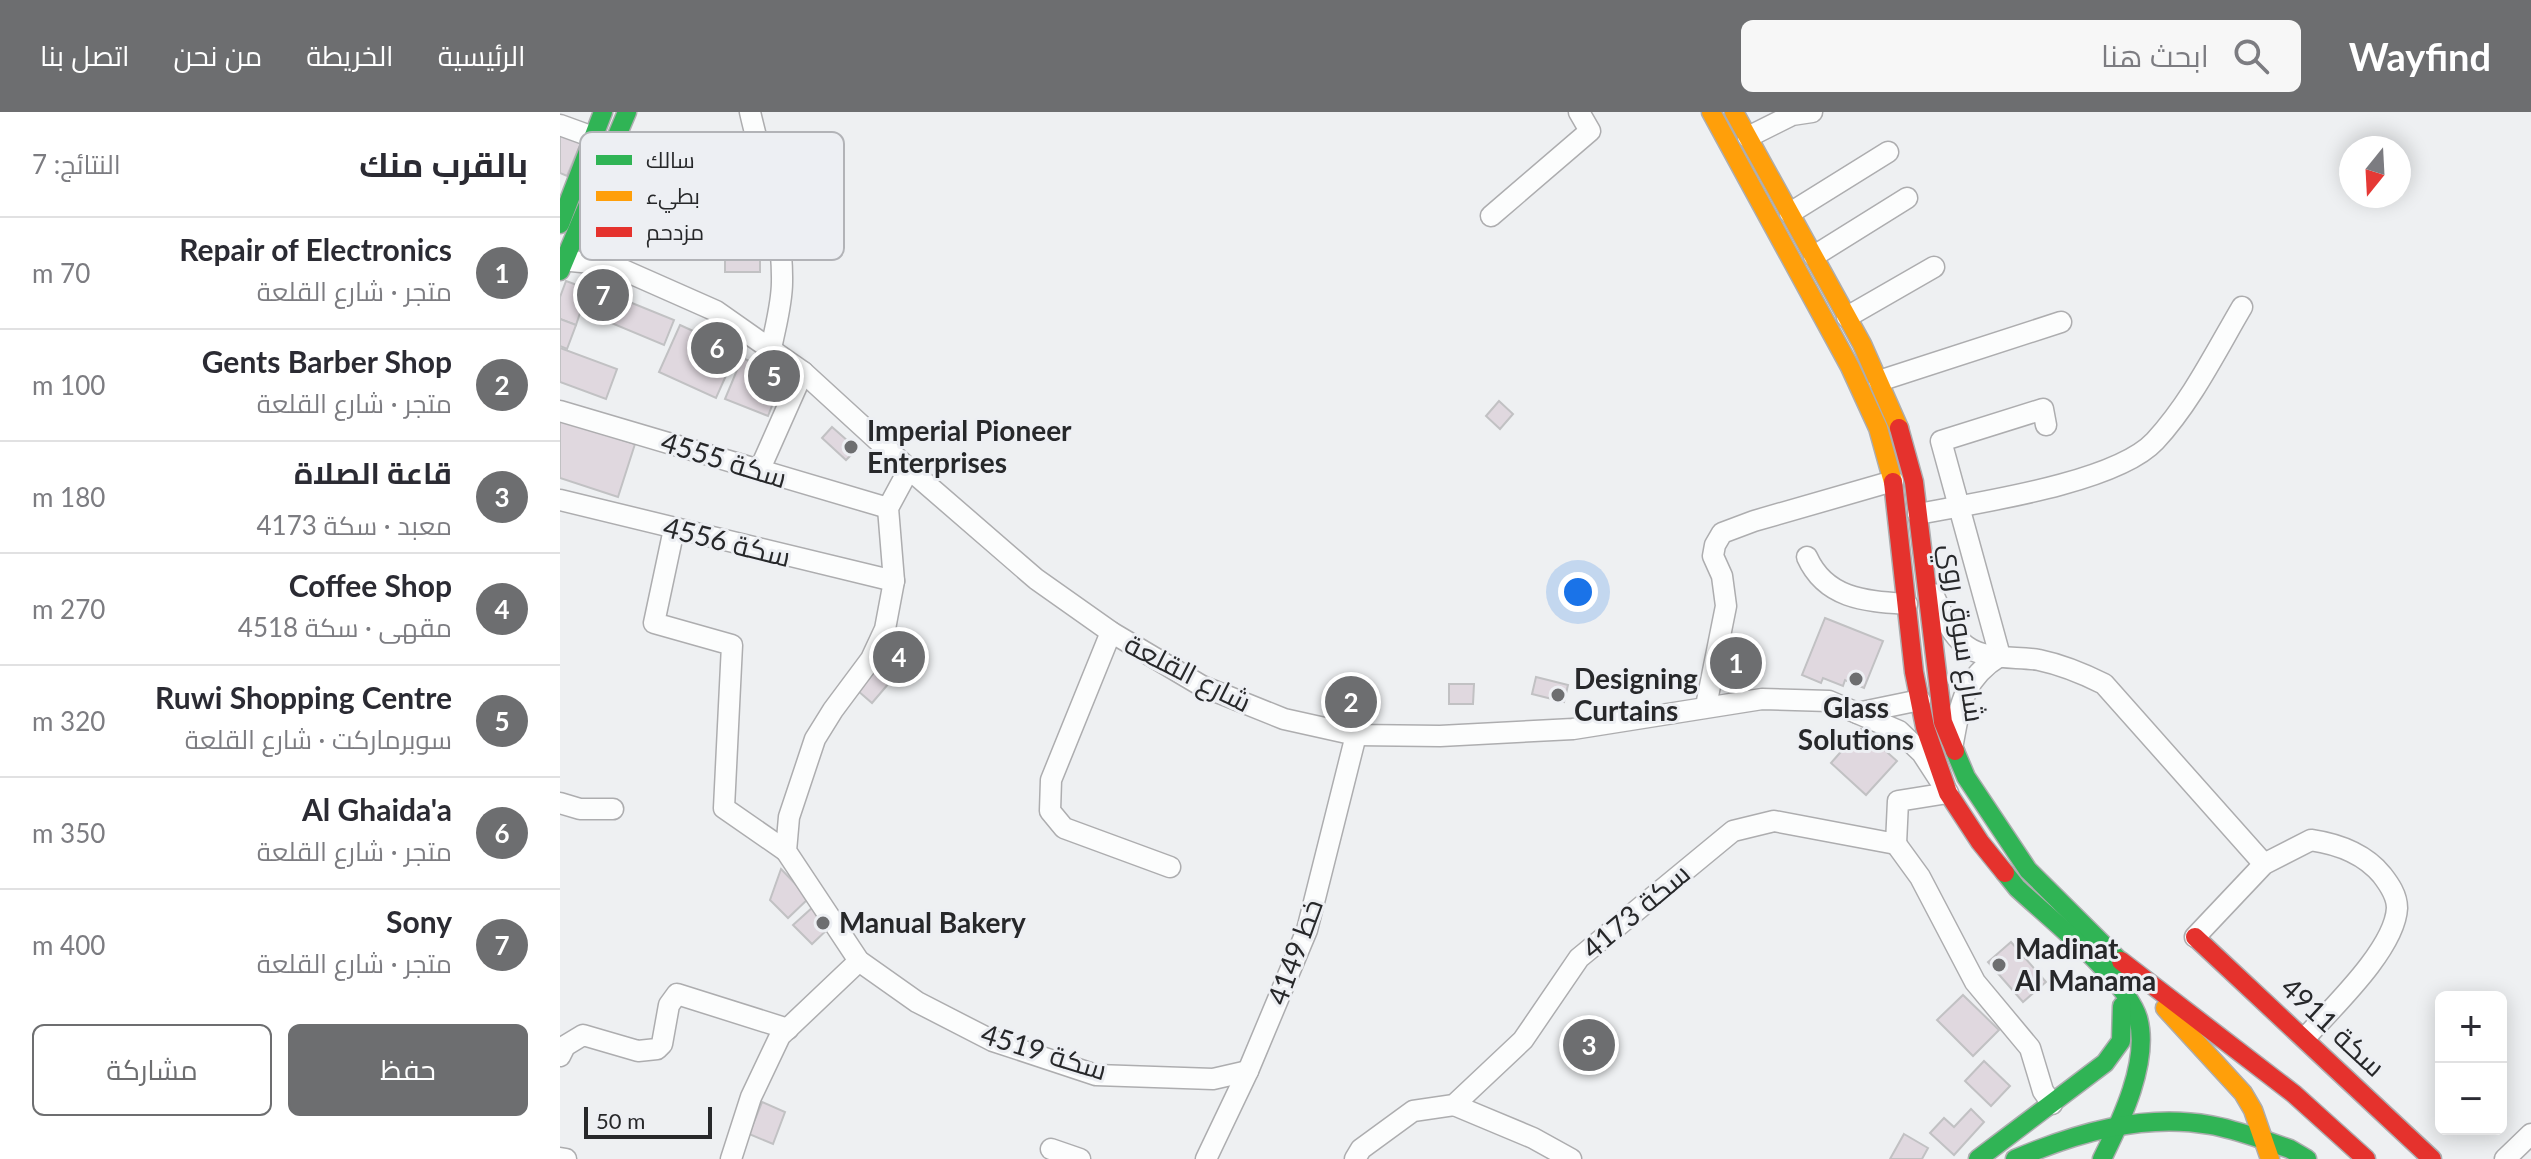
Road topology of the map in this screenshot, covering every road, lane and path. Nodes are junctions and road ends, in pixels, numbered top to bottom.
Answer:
1 (603, 112) edge
2 (627, 112) edge
3 (750, 112) edge
4 (1579, 112) edge
5 (1711, 112) edge
6 (1734, 112) edge
7 (1812, 112) edge
8 (560, 125) edge
9 (580, 132) edge
10 (595, 132) edge
11 (619, 132) edge
12 (756, 132) edge
13 (1748, 137) junction
14 (1888, 152) dead end
15 (580, 171) edge
16 (1907, 198) dead end
17 (1790, 213) junction
18 (1491, 216) dead end
19 (560, 224) edge
20 (580, 226) edge
21 (1814, 256) junction
22 (606, 260) edge
23 (780, 260) edge
24 (562, 264) edge
25 (612, 265) junction
26 (1934, 267) dead end
27 (2242, 307) dead end
28 (1847, 317) junction
29 (2061, 322) dead end
30 (771, 349) junction
31 (803, 372) junction
32 (1879, 381) junction
33 (560, 411) edge
34 (2046, 425) dead end
35 (909, 469) junction
36 (759, 471) junction
37 (1893, 481) junction
38 (560, 500) edge
39 (1959, 506) junction
40 (888, 508) junction
41 (1918, 514) junction
42 (674, 529) junction
43 (1807, 557) dead end
44 (1926, 579) junction
45 (894, 581) junction
46 (1907, 604) junction
47 (1111, 632) junction
48 (2000, 656) junction
49 (1920, 700) junction
50 (1706, 706) junction
51 (1857, 713) junction
52 (1356, 735) junction
53 (1953, 745) junction
54 (1948, 793) junction
55 (560, 803) edge
56 (613, 809) dead end
57 (1896, 844) junction
58 (786, 851) junction
59 (2264, 864) junction
60 (1170, 867) dead end
61 (2195, 937) joint
62 (859, 961) junction
63 (2121, 961) junction
64 (2117, 982) junction
65 (788, 1029) junction
66 (2305, 1038) junction
67 (560, 1056) edge
68 (1248, 1071) junction
69 (2052, 1104) junction
70 (1454, 1105) junction
71 (2118, 1127) junction
72 (2531, 1134) edge
73 (2264, 1140) junction
74 (1051, 1149) dead end
75 (731, 1159) edge
76 (1080, 1159) edge
77 (1206, 1159) edge
78 (1355, 1159) edge
79 (1571, 1159) edge
80 (1978, 1159) edge
81 (2015, 1159) edge
82 (2102, 1159) edge
83 (2270, 1159) edge
84 (2307, 1159) edge
85 (2366, 1159) edge
86 (2432, 1159) edge
87 (2505, 1159) edge

1 - 10 main road
2 - 11 main road
3 - 12 street
4 - 18 street
5 - 37 main road, شارع سوق روي
6 - 13 main road, شارع سوق روي
7 - 13 street
8 - 9 street
13 - 17 main road, شارع سوق روي
14 - 17 street
15 - 19 main road
16 - 21 street
17 - 21 main road, شارع سوق روي
20 - 24 main road
21 - 28 main road, شارع سوق روي
22 - 25 street
23 - 30 street
24 - 25 street, شارع القلعة
25 - 30 street, شارع القلعة
26 - 28 street
27 - 39 street
28 - 32 main road, شارع سوق روي
29 - 32 street
30 - 31 street, شارع القلعة
31 - 35 street, شارع القلعة
31 - 36 street
32 - 41 main road, شارع سوق روي
33 - 36 street, سكة 4555
34 - 39 street
35 - 40 street
35 - 47 street, شارع القلعة
36 - 40 street, سكة 4555
37 - 46 main road, شارع سوق روي
37 - 50 street
38 - 42 street, سكة 4556
39 - 41 street
39 - 48 street
40 - 45 street
41 - 44 main road, شارع سوق روي
42 - 45 street, سكة 4556
42 - 58 street
43 - 46 street
44 - 48 street
44 - 53 main road, شارع سوق روي
45 - 58 street
46 - 49 main road, شارع سوق روي
47 - 52 street, شارع القلعة
47 - 60 street
48 - 53 street
48 - 59 street
49 - 51 street
49 - 54 main road, شارع سوق روي
50 - 51 street, شارع القلعة
50 - 52 street, شارع القلعة
51 - 54 street, شارع القلعة
52 - 68 street, 4149 خط
53 - 63 main road, شارع سوق روي
54 - 57 street
54 - 64 main road, شارع سوق روي
55 - 56 street
57 - 69 street
57 - 70 street, سكة 4173
58 - 62 street
59 - 61 street
59 - 66 street
61 - 66 main road, سكة 4911
62 - 65 street
62 - 68 street, سكة 4519
63 - 73 main road, شارع سوق روي
63 - 85 main road
64 - 69 main road
64 - 71 main road, شارع سوق روي
65 - 67 street
65 - 75 street
66 - 86 main road, سكة 4911
68 - 77 street, 4149 خط
69 - 80 main road
70 - 78 street
70 - 79 street
71 - 73 main road
71 - 81 main road
71 - 82 main road, شارع سوق روي
72 - 87 street
73 - 83 main road, شارع سوق روي
73 - 84 main road
74 - 76 street

